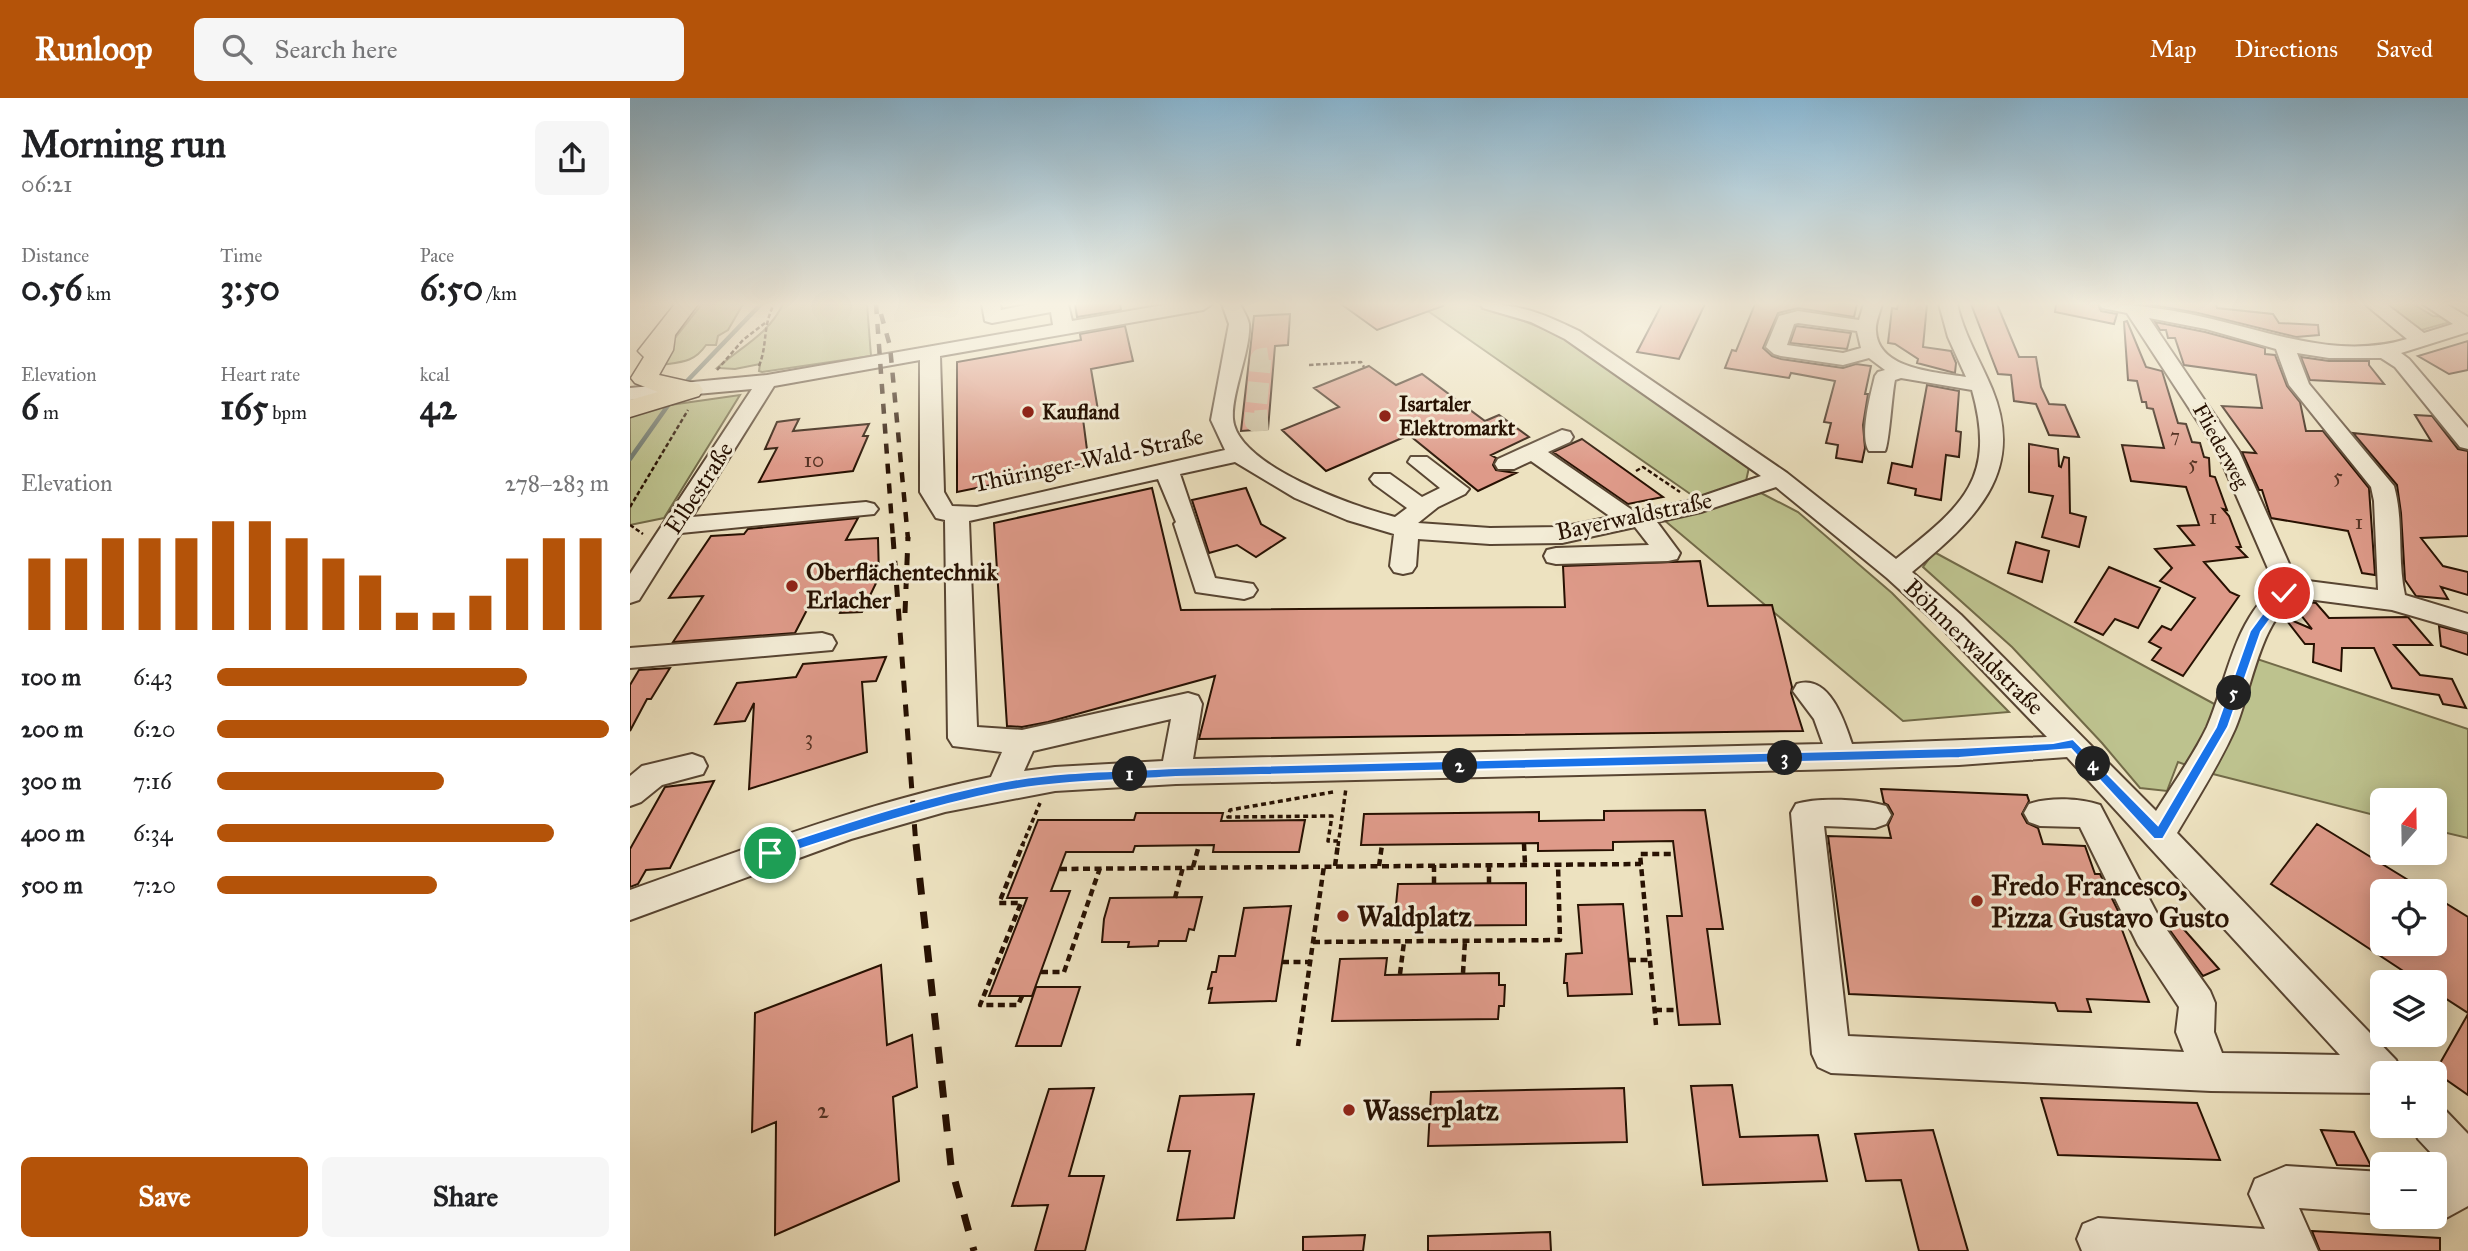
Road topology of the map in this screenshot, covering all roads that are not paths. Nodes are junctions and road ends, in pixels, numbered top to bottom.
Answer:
1 (644, 358) edge
2 (656, 358) edge
3 (907, 358) edge
4 (930, 358) edge
5 (1233, 358) edge
6 (1605, 358) edge
7 (1882, 358) edge
8 (1967, 358) edge
9 (2166, 358) edge
10 (2289, 358) edge
11 (2394, 358) edge
12 (1902, 372) junction
13 (630, 375) edge
14 (759, 382) junction
15 (1979, 385) junction
16 (690, 390) junction
17 (630, 394) edge
18 (630, 409) edge
19 (1562, 437) dead end
20 (2468, 442) edge
21 (1877, 446) dead end
22 (1532, 451) junction
23 (1238, 454) junction
24 (1419, 462) dead end
25 (1506, 464) dead end
26 (1167, 471) junction
27 (1780, 478) junction
28 (1382, 479) dead end
29 (1422, 508) junction
30 (866, 509) dead end
31 (960, 513) junction
32 (1636, 519) junction
33 (675, 526) junction
34 (1403, 528) junction
35 (1556, 556) dead end
36 (1403, 566) dead end
37 (1896, 572) junction
38 (2293, 589) junction
39 (1244, 590) dead end
40 (630, 594) edge
41 (2393, 601) junction
42 (2468, 623) edge
43 (822, 643) dead end
44 (630, 658) edge
45 (1807, 691) dead end
46 (1022, 742) junction
47 (2073, 744) junction
48 (1842, 757) junction
49 (692, 766) dead end
50 (1176, 772) junction
51 (1002, 787) junction
52 (630, 793) edge
53 (2126, 799) junction
54 (2040, 813) dead end
55 (2089, 814) junction
56 (1875, 815) dead end
57 (2159, 835) junction
58 (630, 905) edge
59 (2371, 1061) edge
60 (2211, 1072) junction
61 (2370, 1073) edge
62 (2444, 1138) edge
63 (2468, 1163) edge
64 (2468, 1180) edge
65 (2370, 1192) edge
66 (2447, 1196) edge
67 (2098, 1239) dead end
68 (2281, 1251) edge
69 (2297, 1251) edge

1 - 13 main road
2 - 16 main road
3 - 14 street
4 - 31 street, Thüringer-Wald-Straße
5 - 23 street
6 - 27 street, Böhmerwaldstraße
7 - 12 street
8 - 15 street
9 - 38 street, Fliederweg
10 - 41 street
11 - 20 street
12 - 15 street
12 - 21 street
14 - 16 street
14 - 33 street, Elbestraße
15 - 37 street
16 - 17 street
16 - 18 main road
19 - 22 street
22 - 25 street
22 - 32 street
23 - 26 street, Thüringer-Wald-Straße
23 - 34 street, Bayerwaldstraße
24 - 29 street
26 - 31 street, Thüringer-Wald-Straße
26 - 39 street
27 - 32 street, Bayerwaldstraße
27 - 37 street, Böhmerwaldstraße
28 - 29 street
29 - 34 street
30 - 33 street
31 - 46 street
32 - 34 street, Bayerwaldstraße
32 - 35 street
33 - 40 street, Elbestraße
34 - 36 street
37 - 47 street, Böhmerwaldstraße
38 - 41 street
38 - 57 street
41 - 42 street
43 - 44 street
45 - 48 street
46 - 50 street
46 - 51 street
47 - 48 street
47 - 53 street, Böhmerwaldstraße
48 - 50 street
49 - 52 street
50 - 51 street
51 - 58 street
53 - 55 street
53 - 57 street, Böhmerwaldstraße
54 - 55 street
55 - 60 street
56 - 60 street
57 - 59 street, Böhmerwaldstraße
60 - 61 street
62 - 63 street
64 - 66 street
65 - 69 street
67 - 68 street

